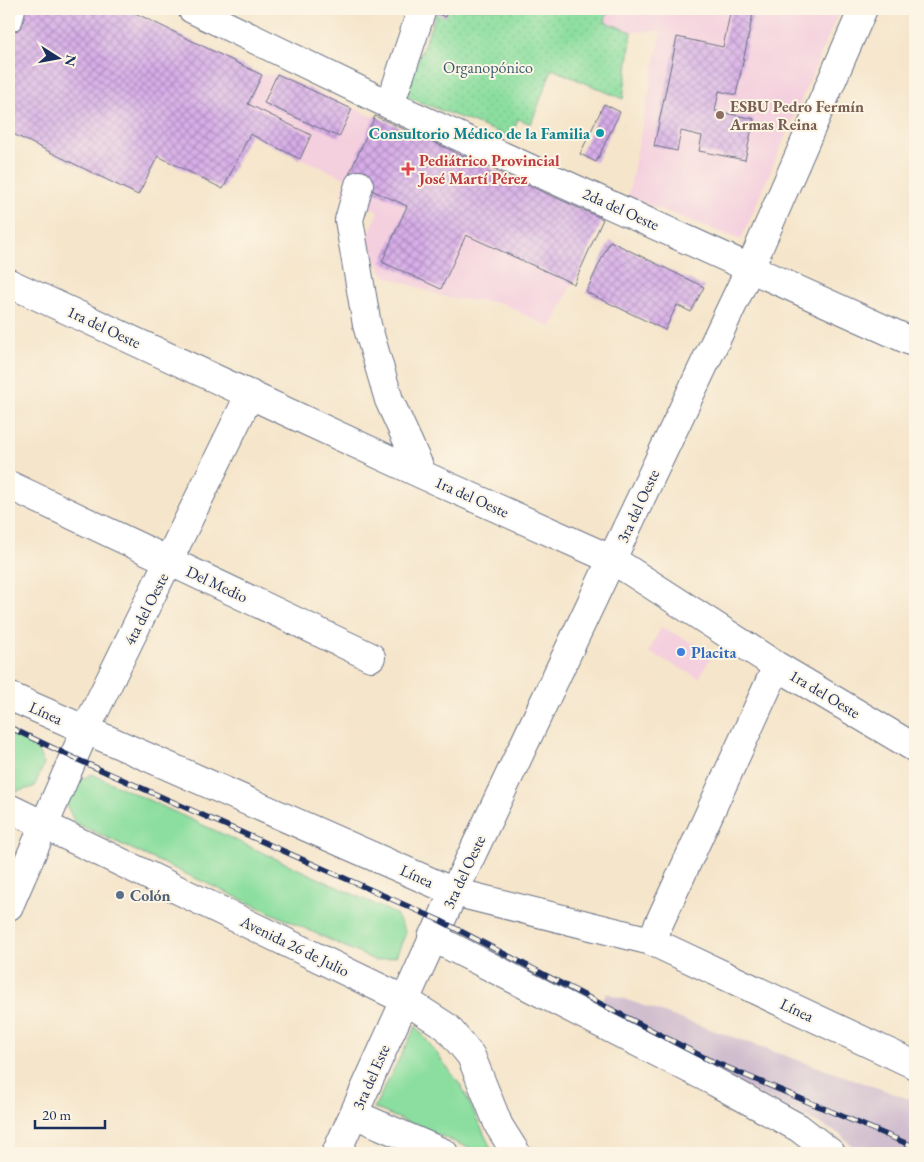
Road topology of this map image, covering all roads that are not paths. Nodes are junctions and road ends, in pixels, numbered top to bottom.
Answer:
1 (11, 9) edge
2 (192, 9) edge
3 (422, 9) edge
4 (862, 9) edge
5 (9, 18) edge
6 (390, 105) junction
7 (359, 184) dead end
8 (750, 268) junction
9 (9, 283) edge
10 (915, 343) edge
11 (250, 394) junction
12 (423, 475) junction
13 (9, 485) edge
14 (613, 560) junction
15 (170, 561) junction
16 (371, 657) dead end
17 (777, 666) junction
18 (9, 696) edge
19 (85, 731) junction
20 (915, 748) edge
21 (9, 808) edge
22 (45, 825) junction
23 (454, 892) junction
24 (9, 906) edge
25 (432, 937) junction
26 (650, 941) junction
27 (405, 1000) junction
28 (915, 1066) edge
29 (354, 1114) junction
30 (336, 1153) edge
31 (444, 1153) edge
32 (516, 1153) edge
33 (831, 1153) edge

1 - 5 street
2 - 6 street, 2da del Oeste
3 - 6 street
4 - 8 street, 3ra del Oeste
6 - 8 street, 2da del Oeste
7 - 12 street
8 - 10 street, 2da del Oeste
8 - 14 street, 3ra del Oeste
9 - 11 street, 1ra del Oeste
11 - 12 street, 1ra del Oeste
11 - 15 street, 4ta del Oeste
12 - 14 street, 1ra del Oeste
13 - 15 street, Del Medio
14 - 17 street, 1ra del Oeste
14 - 23 street, 3ra del Oeste
15 - 16 street, Del Medio
15 - 19 street, 4ta del Oeste
17 - 20 street, 1ra del Oeste
17 - 26 street
18 - 19 street, Línea
19 - 22 street, 4ta del Oeste
19 - 23 street, Línea
21 - 22 street, Avenida 26 de Julio
22 - 24 street, 4ta del Oeste
22 - 27 street, Avenida 26 de Julio
23 - 25 street, 3ra del Oeste
23 - 26 street, Línea
25 - 27 street, 3ra del Oeste
25 - 33 street
26 - 28 street, Línea
27 - 29 street, 3ra del Este
27 - 32 street, Avenida 26 de Julio
29 - 30 street, 3ra del Este
29 - 31 street

